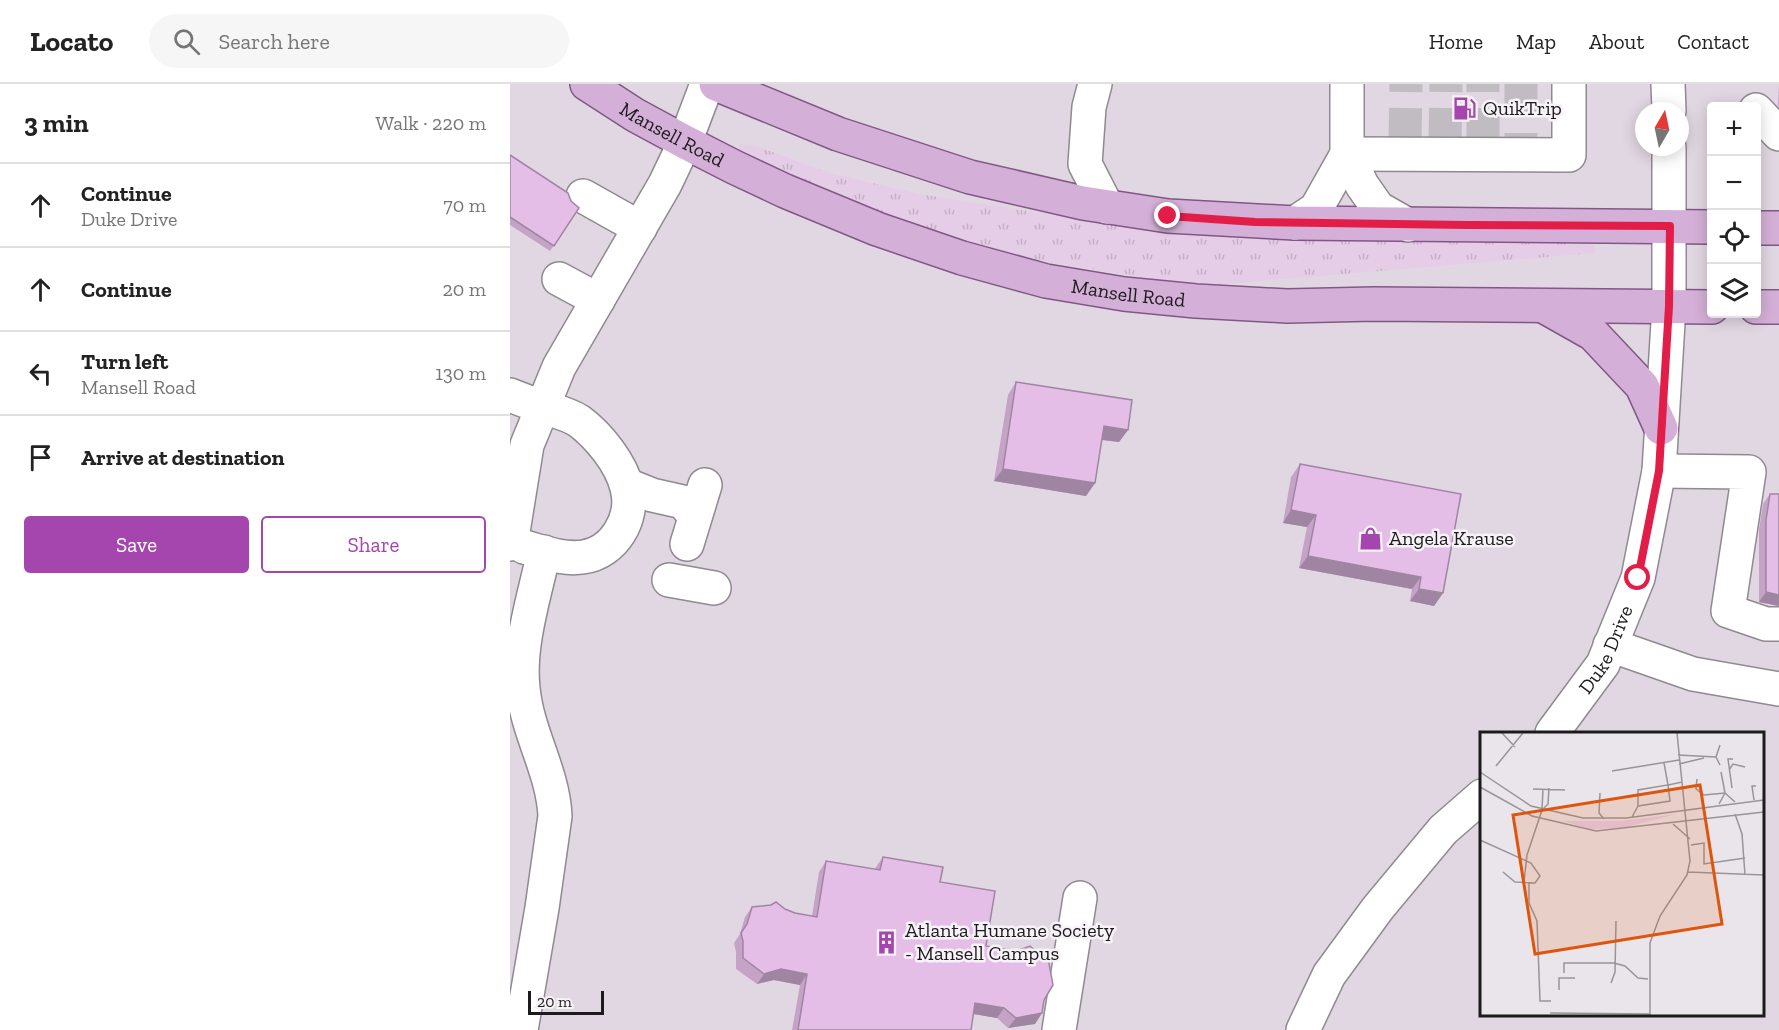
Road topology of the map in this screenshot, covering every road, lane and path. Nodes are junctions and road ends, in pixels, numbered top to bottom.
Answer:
1 (587, 84) edge
2 (707, 84) edge
3 (716, 84) edge
4 (1095, 84) edge
5 (1347, 84) edge
6 (1569, 84) edge
7 (1668, 84) edge
8 (1752, 84) edge
9 (1669, 102) edge
10 (1753, 102) edge
11 (1761, 116) edge
12 (1779, 134) edge
13 (685, 142) junction
14 (1347, 154) junction
15 (1670, 156) edge
16 (583, 196) dead end
17 (1107, 207) junction
18 (1295, 223) junction
19 (1408, 225) junction
20 (1670, 226) junction
21 (1707, 227) edge
22 (640, 228) junction
23 (1761, 228) edge
24 (1779, 228) edge
25 (559, 279) dead end
26 (598, 300) junction
27 (1543, 306) junction
28 (1669, 306) junction
29 (1707, 307) edge
30 (1761, 307) edge
31 (1779, 307) edge
32 (510, 395) edge
33 (542, 407) junction
34 (1661, 428) junction
35 (1659, 471) junction
36 (705, 485) dead end
37 (627, 486) junction
38 (625, 521) junction
39 (691, 530) junction
40 (510, 544) edge
41 (544, 552) junction
42 (669, 580) dead end
43 (714, 588) dead end
44 (1779, 624) edge
45 (1610, 645) junction
46 (1779, 689) edge
47 (1553, 732) edge
48 (1480, 798) edge
49 (1080, 898) dead end
50 (521, 1030) edge
51 (1059, 1030) edge
52 (1303, 1030) edge

1 - 13 main road, Mansell Road
2 - 13 street
3 - 17 main road
4 - 17 street
5 - 14 street
6 - 14 street
7 - 9 street
8 - 10 street
11 - 12 street
13 - 22 street
13 - 27 main road, Mansell Road
14 - 18 street
14 - 19 street
15 - 20 street, Duke Drive
16 - 22 street
17 - 18 main road
18 - 19 main road
19 - 20 main road
20 - 21 main road
20 - 28 street, Duke Drive
22 - 26 street
23 - 24 main road
25 - 26 street
26 - 33 street
27 - 28 main road, Mansell Road
27 - 34 main road
28 - 29 main road, Mansell Road
28 - 34 street, Duke Drive
30 - 31 main road
32 - 33 street
33 - 37 street
33 - 40 street
34 - 35 street, Duke Drive
35 - 44 street
35 - 45 street, Duke Drive
36 - 39 street
37 - 38 street
37 - 39 street
38 - 39 street
38 - 41 street
40 - 41 street
41 - 50 street
42 - 43 street
45 - 46 street
45 - 47 street, Duke Drive
48 - 52 street
49 - 51 street

